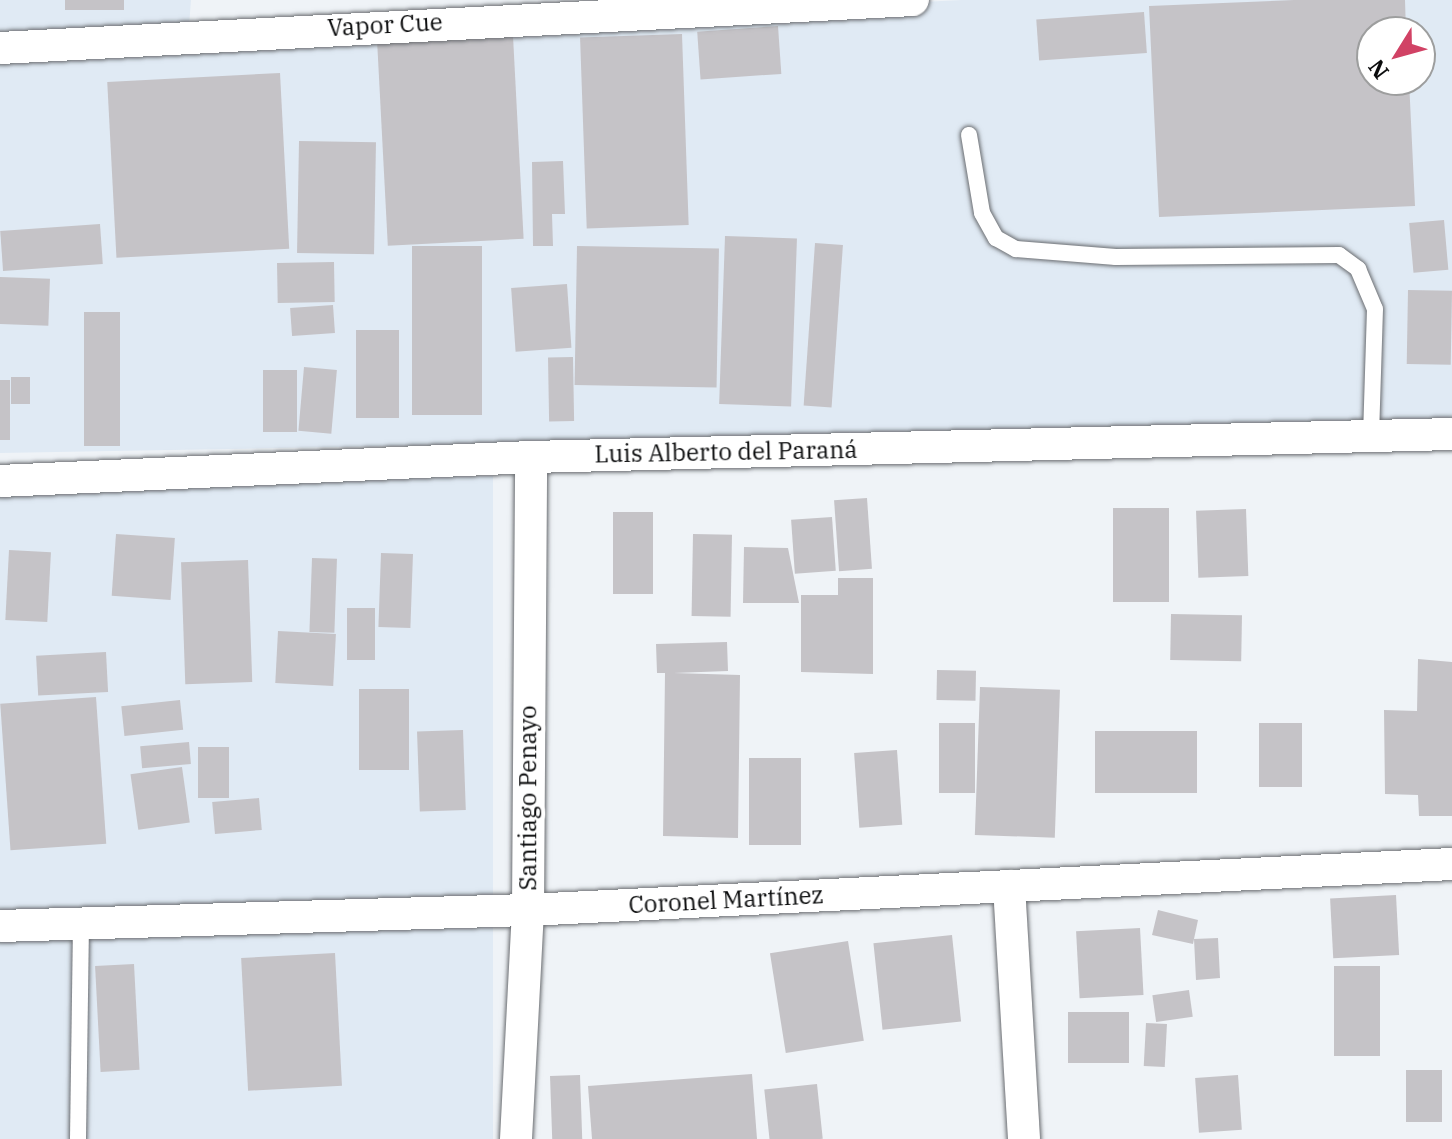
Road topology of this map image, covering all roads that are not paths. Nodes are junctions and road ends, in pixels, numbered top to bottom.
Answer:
1 (913, 0) edge
2 (552, 8) edge
3 (0, 48) edge
4 (969, 135) dead end
5 (1452, 434) edge
6 (1371, 436) junction
7 (531, 457) junction
8 (0, 481) edge
9 (1452, 864) edge
10 (1009, 886) junction
11 (528, 910) junction
12 (81, 923) junction
13 (0, 926) edge
14 (78, 1139) edge
15 (516, 1139) edge
16 (1024, 1139) edge

1 - 2 street, Vapor Cue
2 - 3 street, Vapor Cue
4 - 6 lane
5 - 6 street, Luis Alberto del Paraná
6 - 7 street, Luis Alberto del Paraná
7 - 8 street, Luis Alberto del Paraná
7 - 11 street, Santiago Penayo
9 - 10 street, Coronel Martínez
10 - 11 street, Coronel Martínez
10 - 16 street
11 - 12 street, Coronel Martínez
11 - 15 street, Santiago Penayo
12 - 13 street, Coronel Martínez
12 - 14 lane

